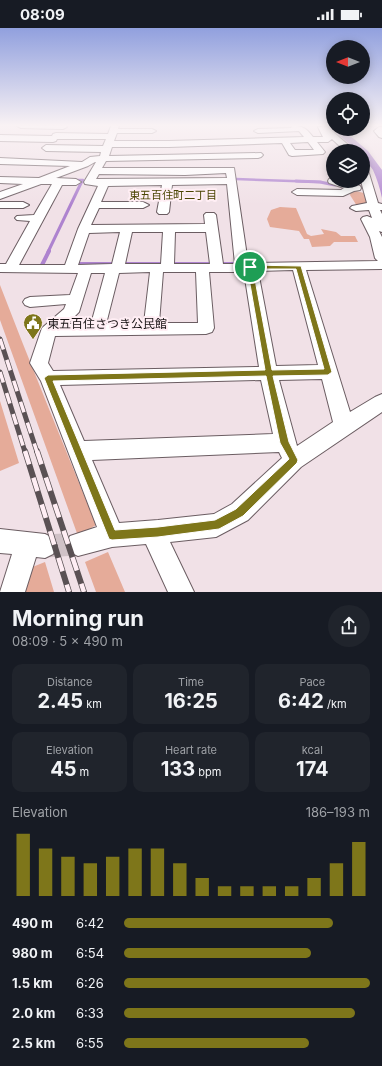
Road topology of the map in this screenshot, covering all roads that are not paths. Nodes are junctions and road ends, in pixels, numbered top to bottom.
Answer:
1 (48, 152) edge
2 (98, 152) edge
3 (104, 152) edge
4 (200, 152) edge
5 (229, 152) edge
6 (292, 152) edge
7 (311, 152) edge
8 (39, 154) junction
9 (258, 155) dead end
10 (230, 156) junction
11 (0, 162) edge
12 (85, 164) junction
13 (96, 171) junction
14 (231, 176) junction
15 (0, 180) edge
16 (42, 181) junction
17 (58, 182) junction
18 (76, 182) dead end
19 (104, 183) junction
20 (167, 183) junction
21 (351, 188) edge
22 (355, 188) edge
23 (368, 188) edge
24 (298, 192) dead end
25 (370, 194) junction
26 (0, 196) edge
27 (0, 205) edge
28 (23, 205) dead end
29 (95, 205) junction
30 (143, 205) dead end
31 (377, 206) edge
32 (356, 208) dead end
33 (163, 212) dead end
34 (210, 215) dead end
35 (21, 218) dead end
36 (38, 218) junction
37 (212, 228) junction
38 (382, 228) edge
39 (84, 229) junction
40 (126, 229) junction
41 (170, 229) junction
42 (382, 258) edge
43 (382, 265) edge
44 (246, 267) junction
45 (298, 267) junction
46 (70, 268) junction
47 (86, 268) junction
48 (115, 268) junction
49 (162, 268) junction
50 (210, 268) junction
51 (5, 269) edge
52 (75, 299) junction
53 (30, 302) dead end
54 (151, 329) junction
55 (50, 330) junction
56 (97, 330) junction
57 (328, 372) junction
58 (269, 373) junction
59 (48, 378) junction
60 (382, 402) edge
61 (344, 426) junction
62 (78, 451) junction
63 (289, 452) junction
64 (153, 533) junction
65 (112, 535) junction
66 (0, 541) edge
67 (78, 544) tunnel mouth
68 (12, 592) edge
69 (181, 592) edge

1 - 8 street
2 - 12 street
3 - 13 street
4 - 10 street
5 - 10 street
6 - 7 street
8 - 11 street
8 - 12 street
9 - 10 street
10 - 14 street
12 - 16 street
13 - 14 street
13 - 19 street
14 - 20 street
14 - 44 street
15 - 16 street
16 - 17 street
16 - 26 street
17 - 18 street
17 - 36 street
19 - 20 street
19 - 29 street
20 - 33 street
21 - 24 street
22 - 25 street
23 - 25 street
25 - 31 street
27 - 28 street
29 - 30 street
29 - 39 street
31 - 32 street
31 - 38 street
31 - 42 street
34 - 37 street
35 - 36 street
36 - 51 street
37 - 41 street
37 - 50 street
39 - 40 street
39 - 46 street
40 - 41 street
40 - 48 street
41 - 49 street
43 - 45 street
44 - 45 street
44 - 50 street
44 - 58 street
45 - 57 street
46 - 47 street
46 - 51 street
47 - 48 street
47 - 52 street
48 - 49 street
48 - 56 street
49 - 50 street
49 - 54 street
50 - 54 street
52 - 53 street
52 - 55 street
54 - 56 street
55 - 56 street
55 - 59 street
57 - 58 street
57 - 61 street
58 - 59 street
58 - 63 street
59 - 62 street
60 - 61 street
61 - 63 street
62 - 63 street
62 - 65 street
63 - 64 street
64 - 65 street
64 - 69 street
65 - 67 street
66 - 68 street

